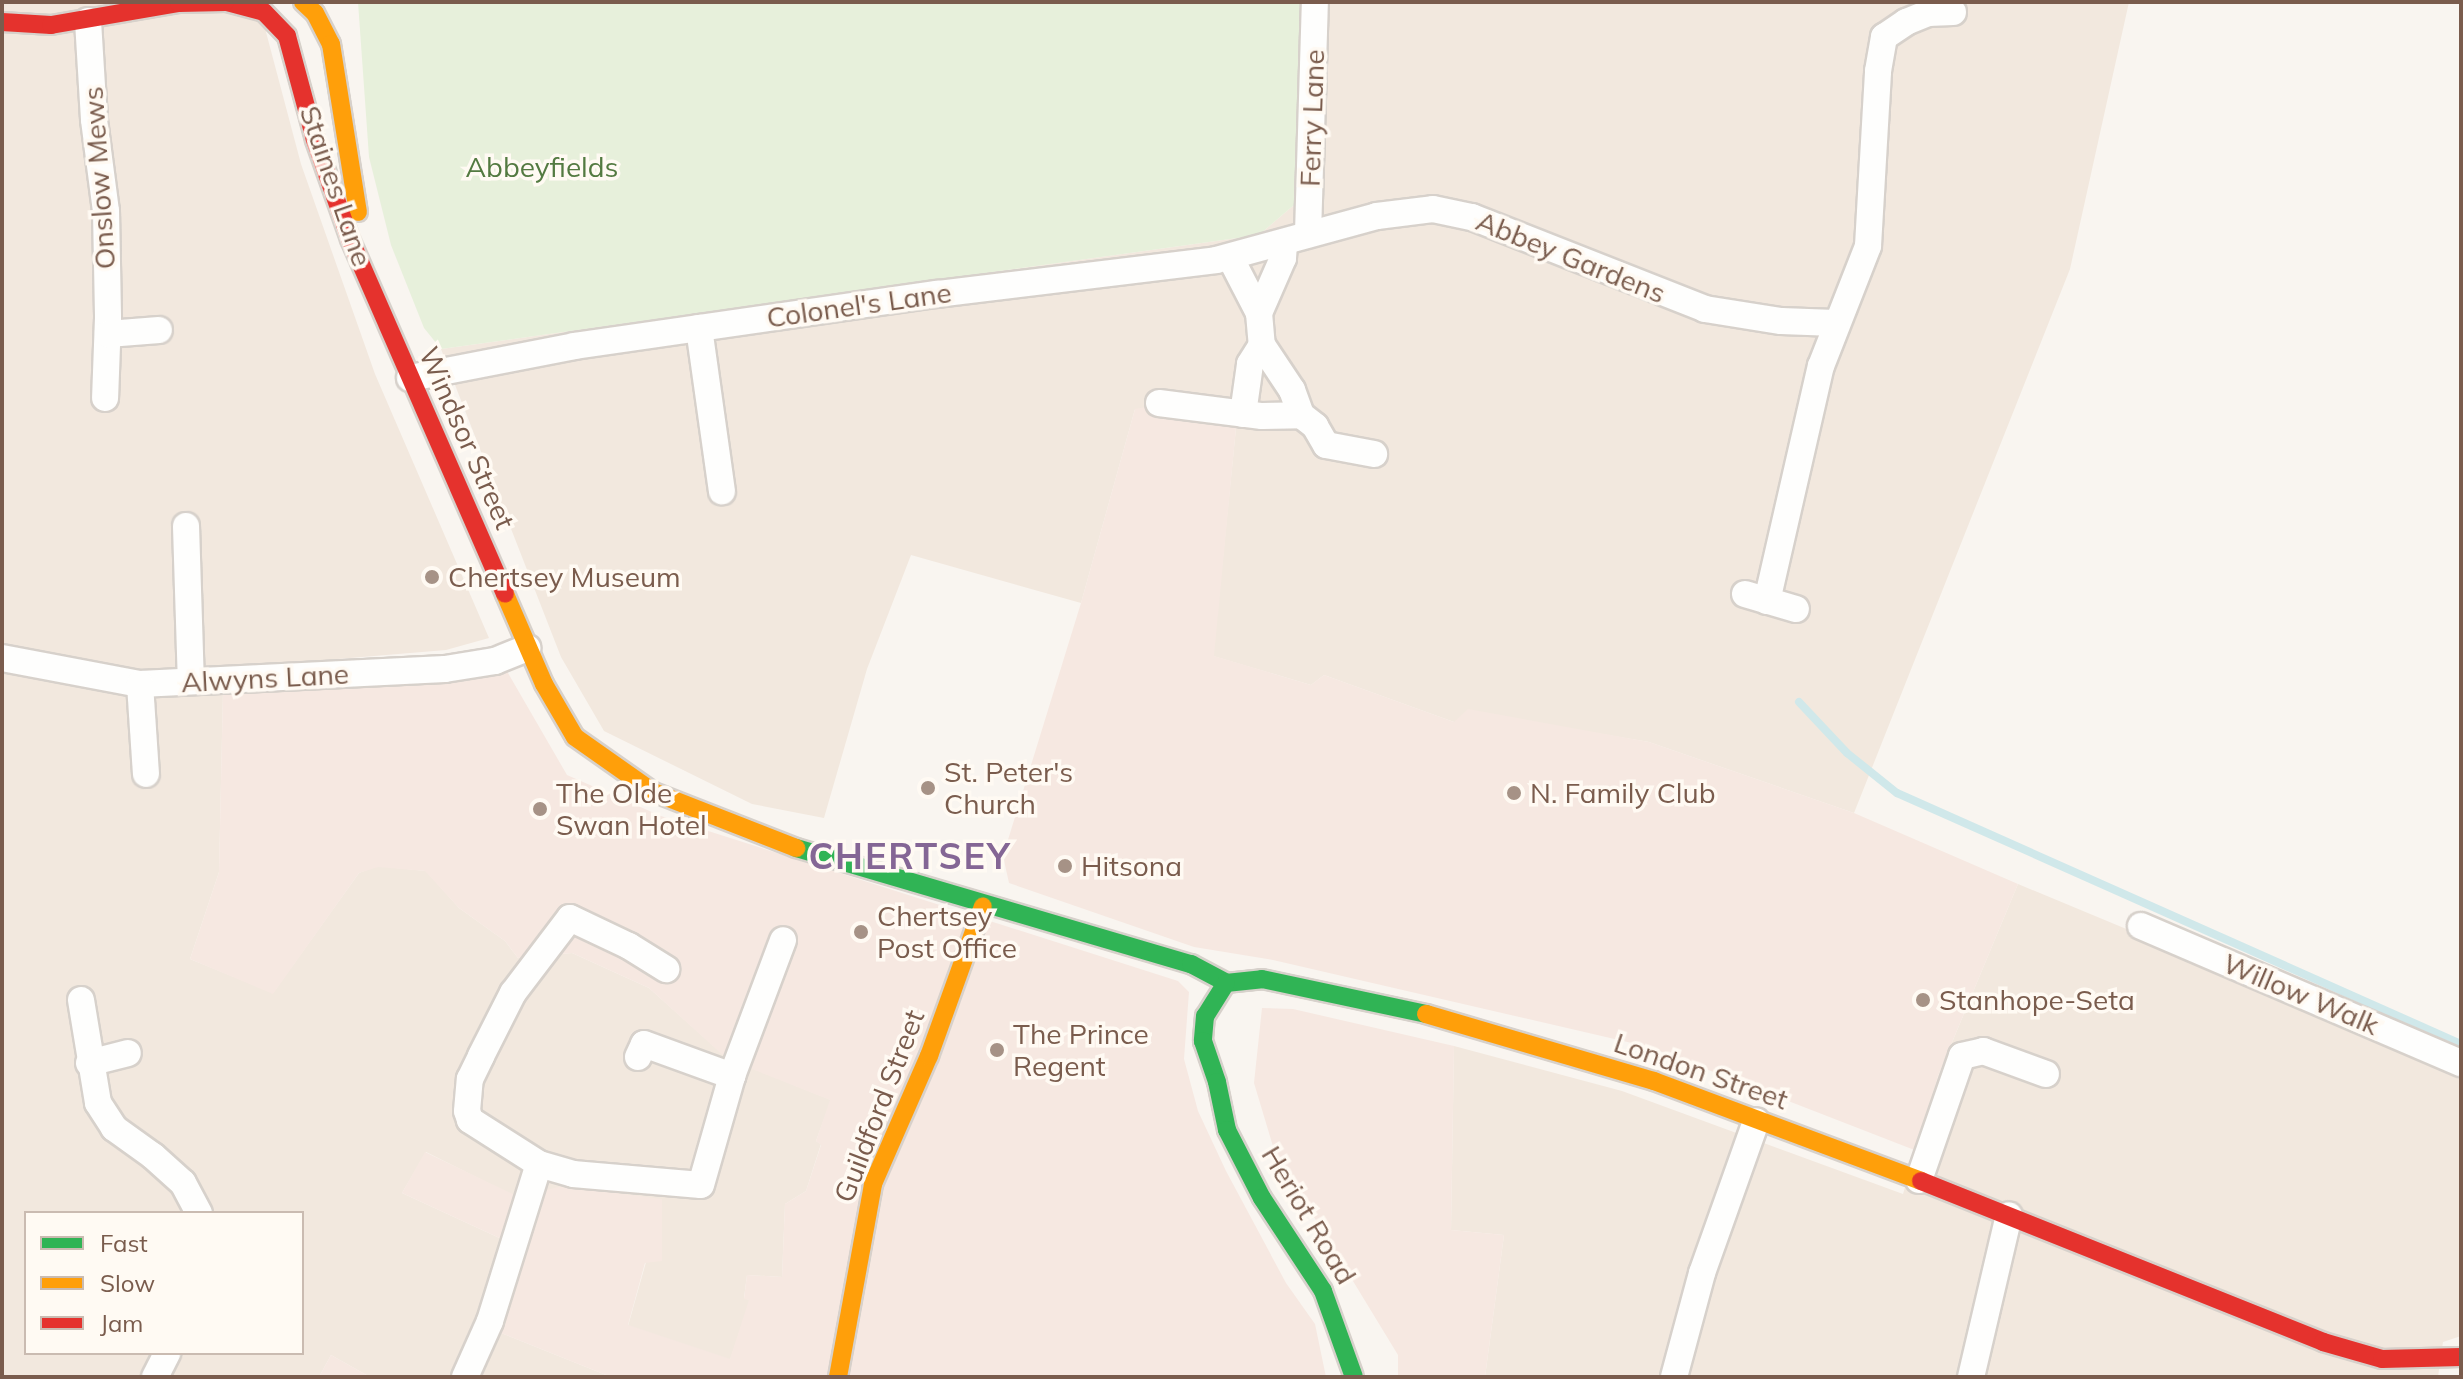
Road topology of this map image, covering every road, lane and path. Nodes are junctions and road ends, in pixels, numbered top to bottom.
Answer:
1 (226, 2) edge
2 (286, 2) edge
3 (303, 2) edge
4 (332, 2) edge
5 (1315, 2) edge
6 (181, 3) edge
7 (1953, 16) edge
8 (88, 21) junction
9 (2, 22) edge
10 (287, 36) junction
11 (331, 44) junction
12 (1296, 238) junction
13 (1230, 257) junction
14 (369, 279) junction
15 (1259, 313) junction
16 (1835, 323) junction
17 (699, 328) junction
18 (159, 330) dead end
19 (108, 334) junction
20 (1262, 345) junction
21 (410, 378) junction
22 (105, 398) dead end
23 (1159, 403) dead end
24 (1243, 414) junction
25 (1301, 415) junction
26 (1374, 454) dead end
27 (722, 491) dead end
28 (186, 526) dead end
29 (1796, 609) dead end
30 (527, 648) junction
31 (2, 658) edge
32 (191, 681) junction
33 (140, 684) junction
34 (146, 774) dead end
35 (983, 906) junction
36 (2141, 926) dead end
37 (783, 940) dead end
38 (666, 969) dead end
39 (1226, 983) junction
40 (81, 1000) dead end
41 (1228, 1009) dead end
42 (1228, 1047) dead end
43 (128, 1053) dead end
44 (638, 1057) dead end
45 (89, 1063) junction
46 (2461, 1063) edge
47 (2046, 1074) dead end
48 (732, 1076) junction
49 (1217, 1082) junction
50 (1756, 1121) junction
51 (539, 1164) junction
52 (1919, 1180) junction
53 (198, 1211) edge
54 (2009, 1215) junction
55 (166, 1355) edge
56 (2457, 1357) edge
57 (2382, 1359) junction
58 (155, 1377) edge
59 (465, 1377) edge
60 (838, 1377) edge
61 (1354, 1377) edge
62 (1674, 1377) edge
63 (1971, 1377) edge
64 (2415, 1377) edge
65 (2451, 1377) edge

1 - 6 main road
1 - 10 main road
2 - 10 street, Staines Lane
3 - 11 main road, Staines Lane
4 - 11 street, Staines Lane
5 - 12 street, Ferry Lane
6 - 8 main road
7 - 16 street
8 - 9 main road
8 - 19 street, Onslow Mews
10 - 14 main road, Staines Lane
11 - 14 main road, Staines Lane
12 - 13 street, Colonel's Lane
12 - 15 street, Ferry Lane
12 - 16 street, Abbey Gardens
13 - 15 street
13 - 17 street, Colonel's Lane
14 - 21 main road, Windsor Street
15 - 20 street
16 - 29 street
17 - 21 street, Colonel's Lane
17 - 27 street
18 - 19 street
19 - 22 street, Onslow Mews
20 - 24 street
20 - 25 street
21 - 30 main road, Windsor Street
23 - 24 street
24 - 25 street
25 - 26 street
28 - 32 street
30 - 32 street, Alwyns Lane
30 - 35 main road, Windsor Street
31 - 33 street, Alwyns Lane
32 - 33 street, Alwyns Lane
33 - 34 street
35 - 39 main road
35 - 60 main road, Guildford Street
36 - 46 street, Willow Walk
37 - 48 street
38 - 51 street
39 - 41 main road
39 - 49 main road, Heriot Road
39 - 50 main road, London Street
40 - 45 street
42 - 49 main road, Heriot Road
43 - 45 street
44 - 48 street
45 - 53 street
47 - 52 street
48 - 51 street
49 - 61 main road, Heriot Road
50 - 52 main road, London Street
50 - 62 street
51 - 59 street
52 - 54 main road, London Street
54 - 57 main road, London Street
54 - 63 street
55 - 58 street
56 - 57 main road, London Street
56 - 65 main road
57 - 64 main road, London Street

